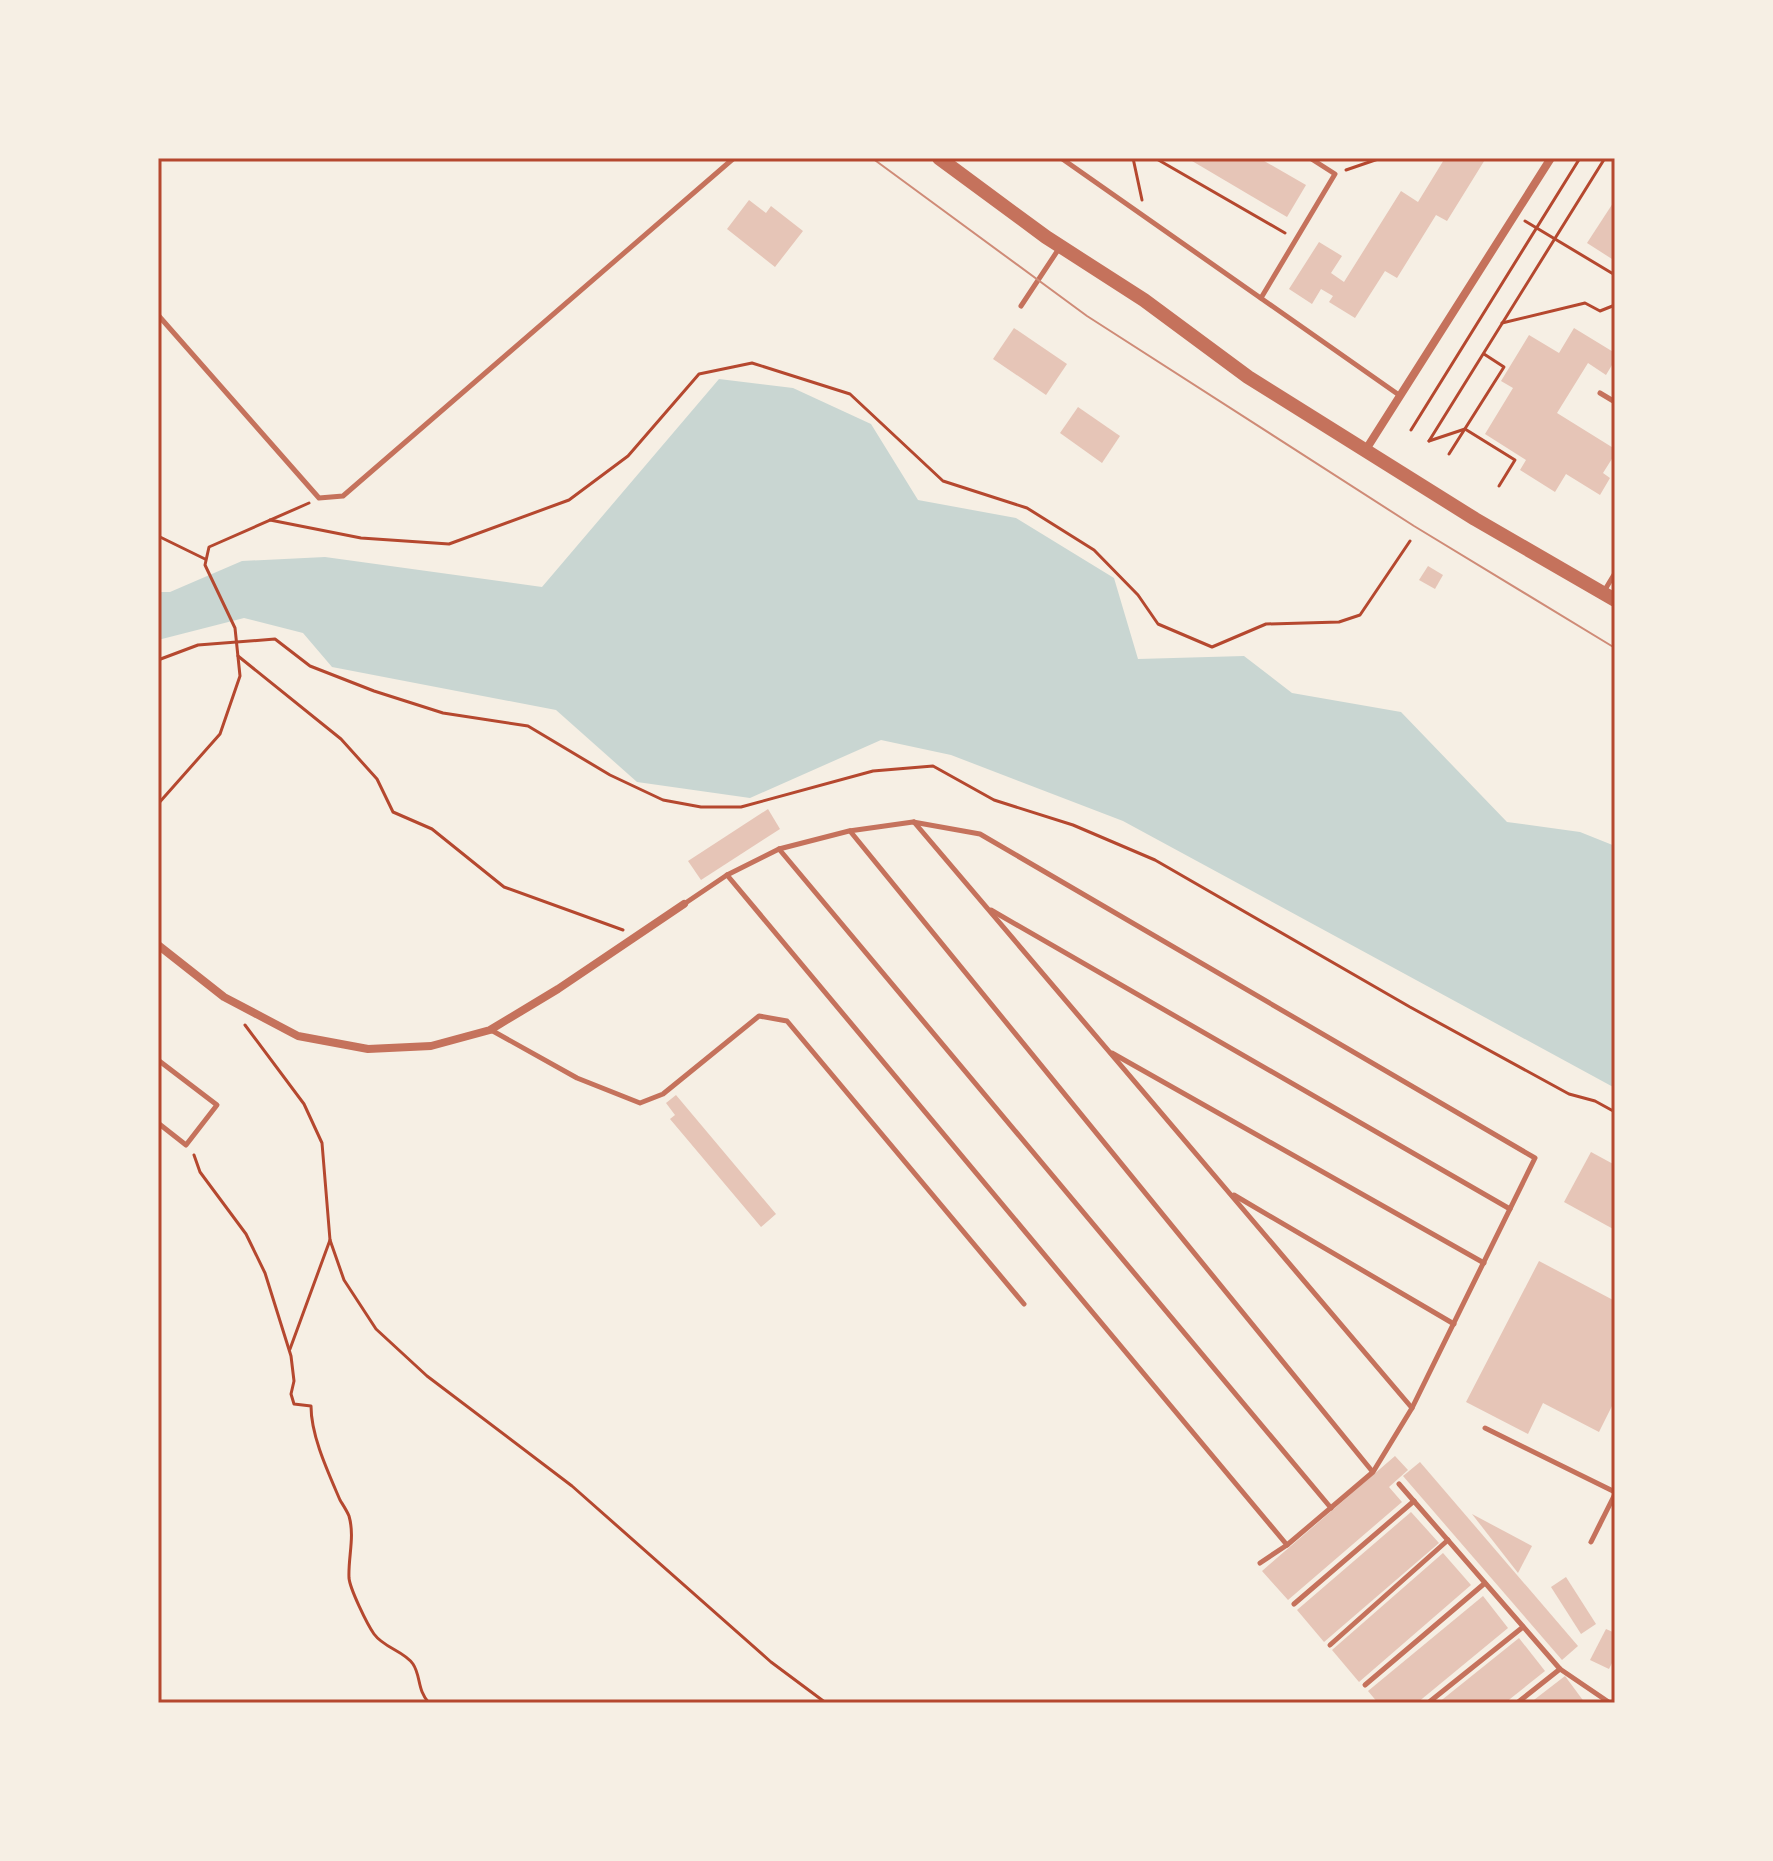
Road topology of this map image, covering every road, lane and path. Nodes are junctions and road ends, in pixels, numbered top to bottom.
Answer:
1 (734, 158) edge
2 (939, 158) edge
3 (1061, 158) edge
4 (1133, 158) edge
5 (1155, 158) edge
6 (1310, 158) edge
7 (1381, 158) edge
8 (1551, 158) edge
9 (1580, 158) edge
10 (1605, 158) edge
11 (1335, 174) junction
12 (1515, 215) junction
13 (1147, 219) junction
14 (1536, 229) junction
15 (1295, 239) junction
16 (1554, 240) junction
17 (1060, 246) junction
18 (1615, 275) edge
19 (1261, 298) junction
20 (1615, 305) edge
21 (1021, 306) dead end
22 (158, 315) edge
23 (1502, 323) junction
24 (1484, 354) junction
25 (1600, 393) dead end
26 (1399, 395) junction
27 (1615, 402) edge
28 (1465, 429) junction
29 (1411, 430) dead end
30 (1364, 452) junction
31 (1449, 454) dead end
32 (1499, 486) dead end
33 (319, 498) junction
34 (270, 520) junction
35 (158, 536) edge
36 (1410, 541) dead end
37 (206, 562) junction
38 (1615, 573) edge
39 (1609, 596) edge
40 (238, 656) junction
41 (158, 804) edge
42 (913, 822) junction
43 (849, 831) junction
44 (779, 849) junction
45 (727, 875) junction
46 (684, 904) joint
47 (985, 906) junction
48 (638, 936) junction
49 (158, 945) edge
50 (242, 1020) dead end
51 (490, 1030) junction
52 (1108, 1051) junction
53 (158, 1060) edge
54 (158, 1123) edge
55 (190, 1139) junction
56 (1228, 1192) junction
57 (1510, 1209) junction
58 (330, 1240) junction
59 (1484, 1263) junction
60 (1024, 1304) dead end
61 (1454, 1324) junction
62 (290, 1351) junction
63 (1412, 1408) junction
64 (1485, 1428) dead end
65 (1373, 1472) junction
66 (1399, 1484) dead end
67 (1615, 1493) edge
68 (1414, 1501) junction
69 (1331, 1508) junction
70 (1448, 1540) junction
71 (1591, 1542) dead end
72 (1287, 1545) junction
73 (1260, 1563) dead end
74 (1485, 1583) junction
75 (1294, 1604) dead end
76 (1523, 1627) junction
77 (1330, 1645) dead end
78 (1560, 1669) junction
79 (1365, 1685) dead end
80 (429, 1703) edge
81 (826, 1703) edge
82 (1428, 1703) edge
83 (1517, 1703) edge
84 (1609, 1703) edge

1 - 33 lane
2 - 17 street
3 - 13 lane
4 - 13 path
5 - 15 path
6 - 11 lane
7 - 11 path
8 - 12 street
9 - 14 path
10 - 16 path
11 - 15 lane
12 - 14 path
12 - 26 street
13 - 19 lane
14 - 16 path
14 - 29 path
15 - 19 lane
16 - 18 path
16 - 23 path
17 - 21 lane
17 - 30 street
19 - 26 lane
20 - 23 path
22 - 33 lane
23 - 24 path
24 - 28 path
24 - 28 path
25 - 27 lane
26 - 30 street
28 - 31 path
28 - 32 path
30 - 39 street
33 - 34 path
34 - 36 path
34 - 37 path
35 - 37 path
37 - 40 path
38 - 39 lane
40 - 41 path
40 - 48 path
42 - 43 lane
42 - 47 lane
42 - 57 lane
43 - 44 lane
43 - 65 lane
44 - 45 lane
44 - 69 lane
45 - 46 lane
45 - 72 lane
46 - 48 street
47 - 52 lane
47 - 57 lane
48 - 51 street
49 - 51 street
50 - 58 path
51 - 60 lane
52 - 56 lane
52 - 59 lane
53 - 55 lane
54 - 55 lane
55 - 62 path
56 - 61 lane
56 - 63 lane
57 - 59 lane
58 - 62 path
58 - 81 path
59 - 61 lane
61 - 63 lane
62 - 80 path
63 - 65 lane
64 - 67 lane
65 - 69 lane
66 - 68 lane
67 - 71 lane
68 - 70 lane
68 - 75 lane
69 - 72 lane
70 - 74 lane
70 - 77 lane
72 - 73 lane
74 - 76 lane
74 - 79 lane
76 - 78 lane
76 - 82 lane
78 - 83 lane
78 - 84 lane

